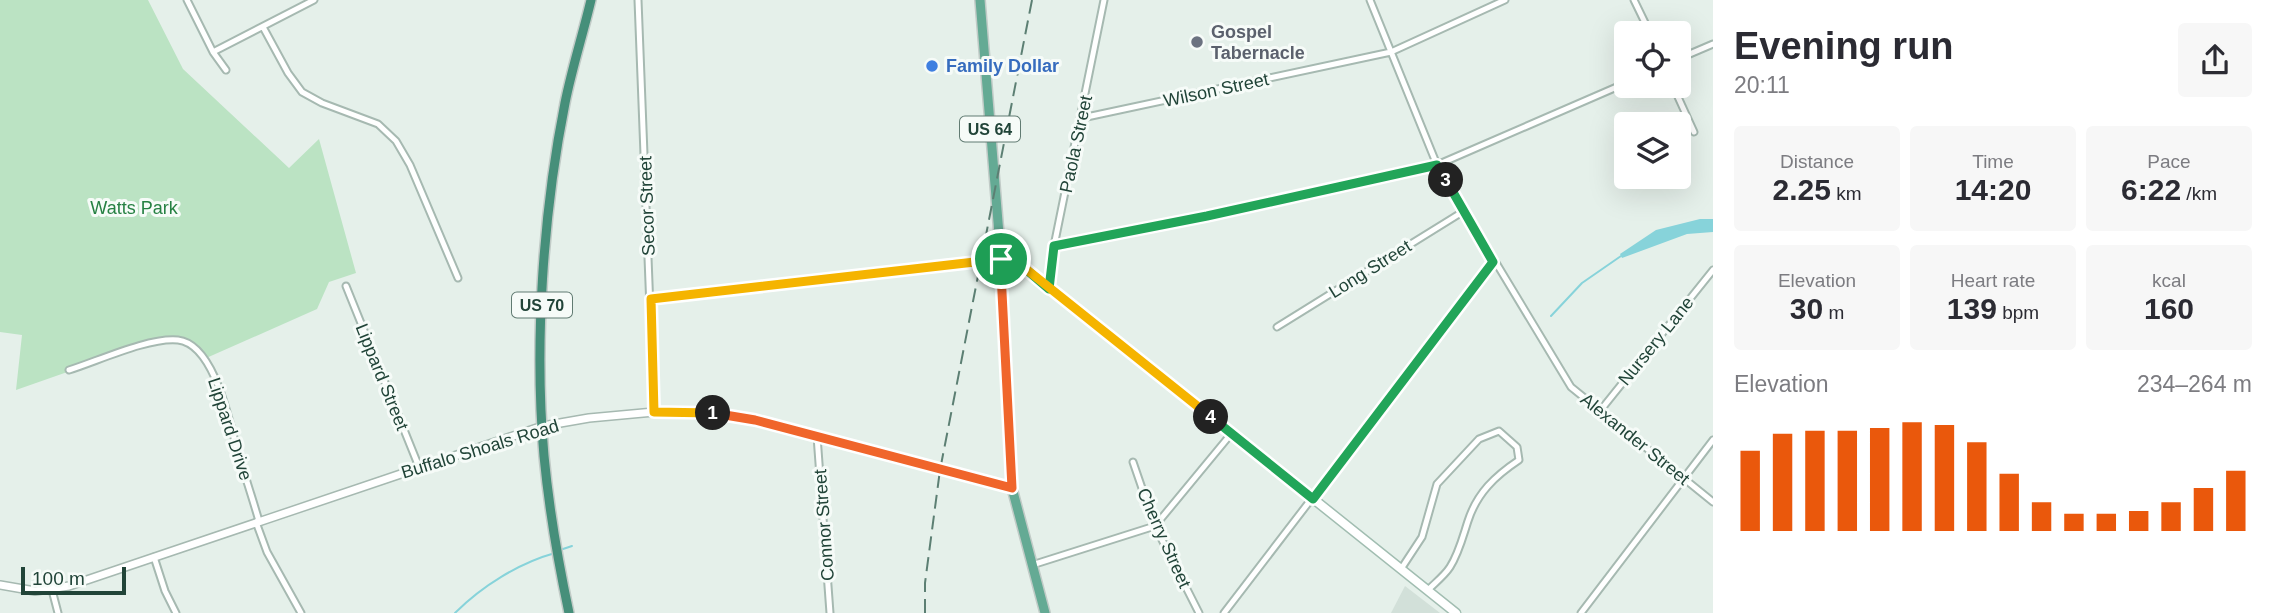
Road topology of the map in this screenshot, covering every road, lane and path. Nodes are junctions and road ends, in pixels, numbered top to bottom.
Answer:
1 (187, 0) edge
2 (314, 0) edge
3 (591, 0) edge
4 (638, 0) edge
5 (980, 0) edge
6 (1104, 0) edge
7 (1370, 0) edge
8 (1505, 0) edge
9 (1634, 0) edge
10 (305, 2) edge
11 (1644, 21) edge
12 (263, 27) junction
13 (1713, 44) edge
14 (213, 52) junction
15 (1391, 52) junction
16 (1691, 53) edge
17 (226, 70) dead end
18 (1614, 88) edge
19 (1678, 98) edge
20 (1082, 118) junction
21 (1694, 132) dead end
22 (1437, 165) junction
23 (1464, 211) junction
24 (1054, 246) junction
25 (1001, 259) junction
26 (1493, 262) junction
27 (1713, 270) edge
28 (458, 278) dead end
29 (346, 286) dead end
30 (1049, 289) junction
31 (651, 299) junction
32 (1277, 327) dead end
33 (69, 370) dead end
34 (1600, 411) junction
35 (654, 412) junction
36 (543, 426) junction
37 (1231, 434) junction
38 (817, 436) junction
39 (1713, 440) edge
40 (1133, 462) dead end
41 (419, 467) junction
42 (1683, 478) junction
43 (1012, 488) junction
44 (1313, 499) junction
45 (1713, 502) edge
46 (257, 522) junction
47 (1155, 526) junction
48 (154, 557) junction
49 (1032, 565) junction
50 (1401, 569) junction
51 (0, 585) edge
52 (52, 590) junction
53 (1428, 590) junction
54 (58, 613) edge
55 (176, 613) edge
56 (301, 613) edge
57 (569, 613) edge
58 (830, 613) edge
59 (1045, 613) edge
60 (1199, 613) edge
61 (1224, 613) edge
62 (1456, 613) edge
63 (1581, 613) edge

1 - 14 street
2 - 10 street
3 - 36 highway, US 70
4 - 31 street, Secor Street
5 - 25 main road, US 64
6 - 20 street, Paola Street
7 - 15 street, Alexander Street
8 - 15 street, Wilson Street
9 - 11 street
10 - 12 street
12 - 14 street
12 - 28 street
13 - 16 street
14 - 17 street
15 - 20 street, Wilson Street
15 - 22 street, Alexander Street
18 - 22 street
19 - 21 street
20 - 24 street, Paola Street
22 - 23 street, Alexander Street
22 - 24 street
23 - 26 street, Alexander Street
23 - 32 street, Long Street
24 - 30 street, Paola Street
25 - 30 main road
25 - 31 street
25 - 43 main road, US 64
26 - 34 street, Alexander Street
26 - 44 street
27 - 34 street, Nursery Lane
29 - 41 street, Lippard Street
30 - 37 main road
31 - 35 street, Secor Street
33 - 46 street, Lippard Drive
34 - 42 street, Alexander Street
35 - 36 street, Buffalo Shoals Road
35 - 38 street, Buffalo Shoals Road
36 - 41 street, Buffalo Shoals Road
36 - 57 highway, US 70
37 - 44 main road
37 - 47 street
38 - 43 street, Buffalo Shoals Road
38 - 58 street, Connor Street
39 - 42 street
40 - 47 street, Cherry Street
41 - 46 street, Buffalo Shoals Road
42 - 45 street, Alexander Street
42 - 63 street
43 - 49 main road, US 64
44 - 50 main road
44 - 61 street
46 - 48 street, Buffalo Shoals Road
46 - 56 street
47 - 49 street
47 - 60 street, Cherry Street
48 - 52 street, Buffalo Shoals Road
48 - 55 street
49 - 59 main road, US 64
50 - 53 main road
50 - 53 street
51 - 52 street, Buffalo Shoals Road
52 - 54 street
53 - 62 main road

